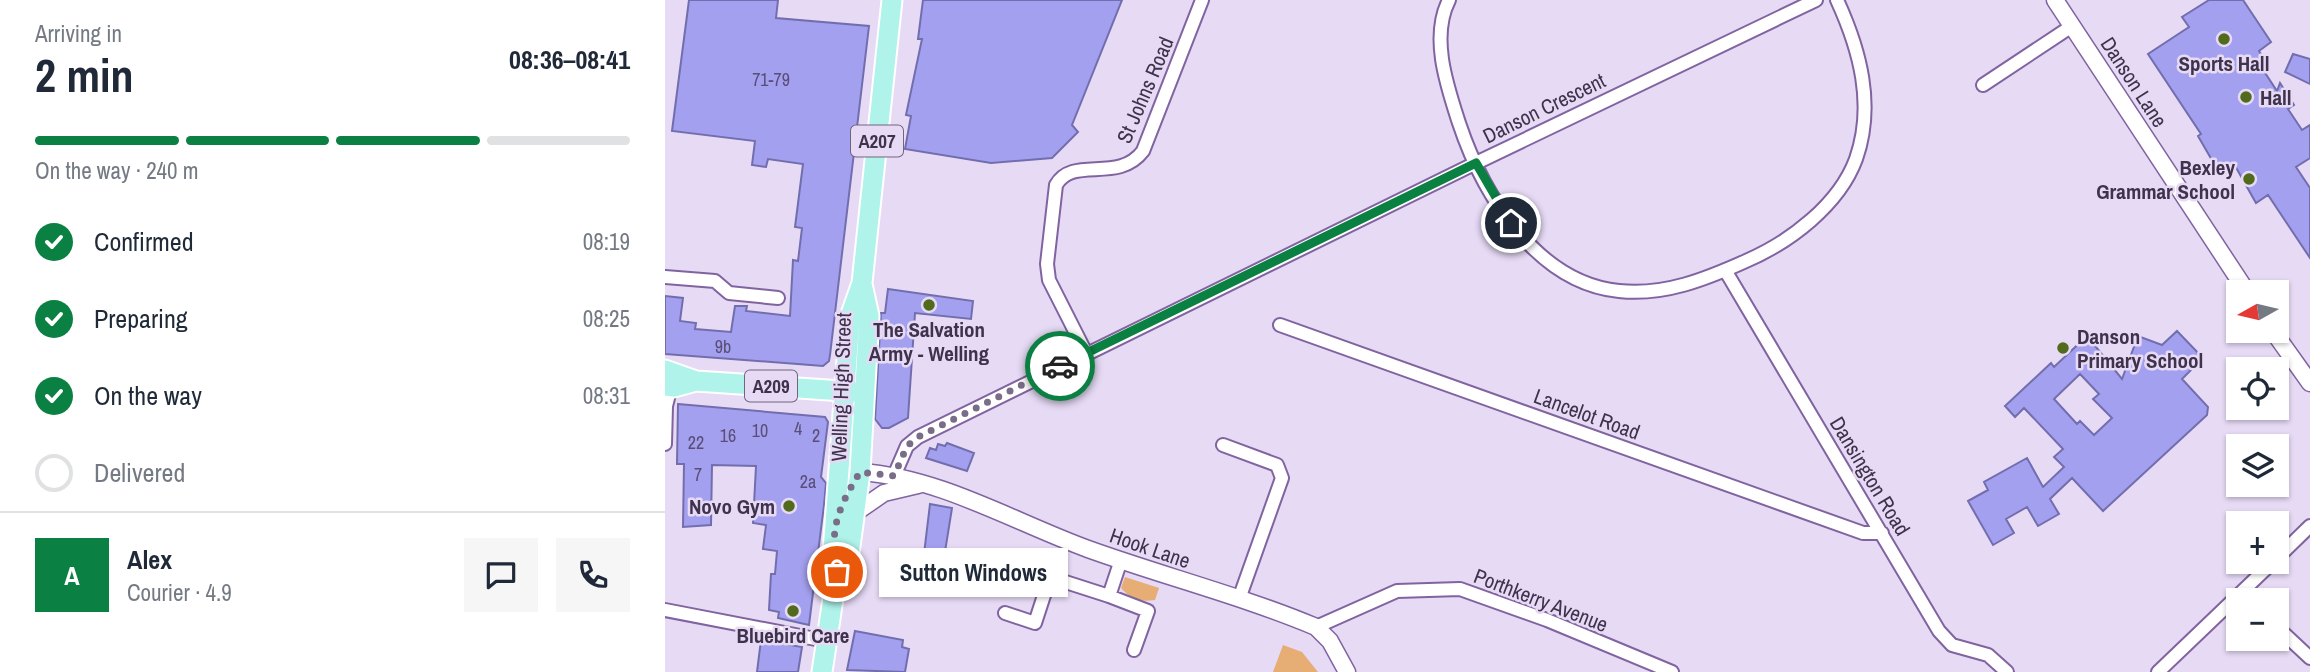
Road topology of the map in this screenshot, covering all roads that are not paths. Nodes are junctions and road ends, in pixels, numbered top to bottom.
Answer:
1 (892, 0) edge
2 (1202, 0) edge
3 (1449, 0) edge
4 (1816, 0) edge
5 (1837, 0) edge
6 (2055, 0) edge
7 (2072, 26) junction
8 (1983, 85) dead end
9 (1476, 163) junction
10 (1725, 270) junction
11 (665, 277) edge
12 (2239, 280) edge
13 (778, 298) dead end
14 (1280, 325) dead end
15 (2282, 343) edge
16 (1086, 353) junction
17 (667, 381) edge
18 (2310, 383) edge
19 (855, 392) junction
20 (665, 444) edge
21 (1223, 445) dead end
22 (860, 472) junction
23 (894, 476) junction
24 (920, 485) junction
25 (847, 510) junction
26 (2310, 526) edge
27 (1882, 533) junction
28 (2289, 546) edge
29 (1121, 560) junction
30 (2263, 574) edge
31 (2251, 588) edge
32 (1109, 596) junction
33 (1239, 600) junction
34 (665, 610) edge
35 (2226, 612) edge
36 (1005, 613) dead end
37 (1316, 627) junction
38 (2289, 638) edge
39 (826, 641) junction
40 (1134, 650) dead end
41 (2310, 658) edge
42 (822, 672) edge
43 (1347, 672) edge
44 (1672, 672) edge
45 (2007, 672) edge
46 (2158, 672) edge

1 - 19 main road, Welling High Street / A207
2 - 16 street, St Johns Road
3 - 9 street
4 - 9 street, Danson Crescent
5 - 10 street
6 - 7 street, Danson Lane
7 - 8 street
7 - 12 street, Danson Lane
9 - 10 street
9 - 16 street, Danson Crescent
10 - 27 street, Dansington Road
11 - 13 street
14 - 27 street, Lancelot Road
15 - 18 street
16 - 23 street, Danson Crescent
17 - 19 main road, A209
17 - 20 street
19 - 22 main road, Welling High Street / A207
19 - 25 main road, Welling High Street / A207
21 - 33 street
22 - 23 street, Hook Lane
22 - 25 main road, Welling High Street / A207
23 - 24 street, Hook Lane
24 - 25 street
24 - 29 street, Hook Lane
25 - 39 main road, A207
26 - 28 street
27 - 45 street, Dansington Road
29 - 32 street
29 - 33 street, Hook Lane
30 - 31 street
32 - 36 street
32 - 40 street
33 - 37 street, Hook Lane
34 - 39 street
35 - 46 street
37 - 43 street
37 - 44 street, Porthkerry Avenue
38 - 41 street
39 - 42 main road, A207

